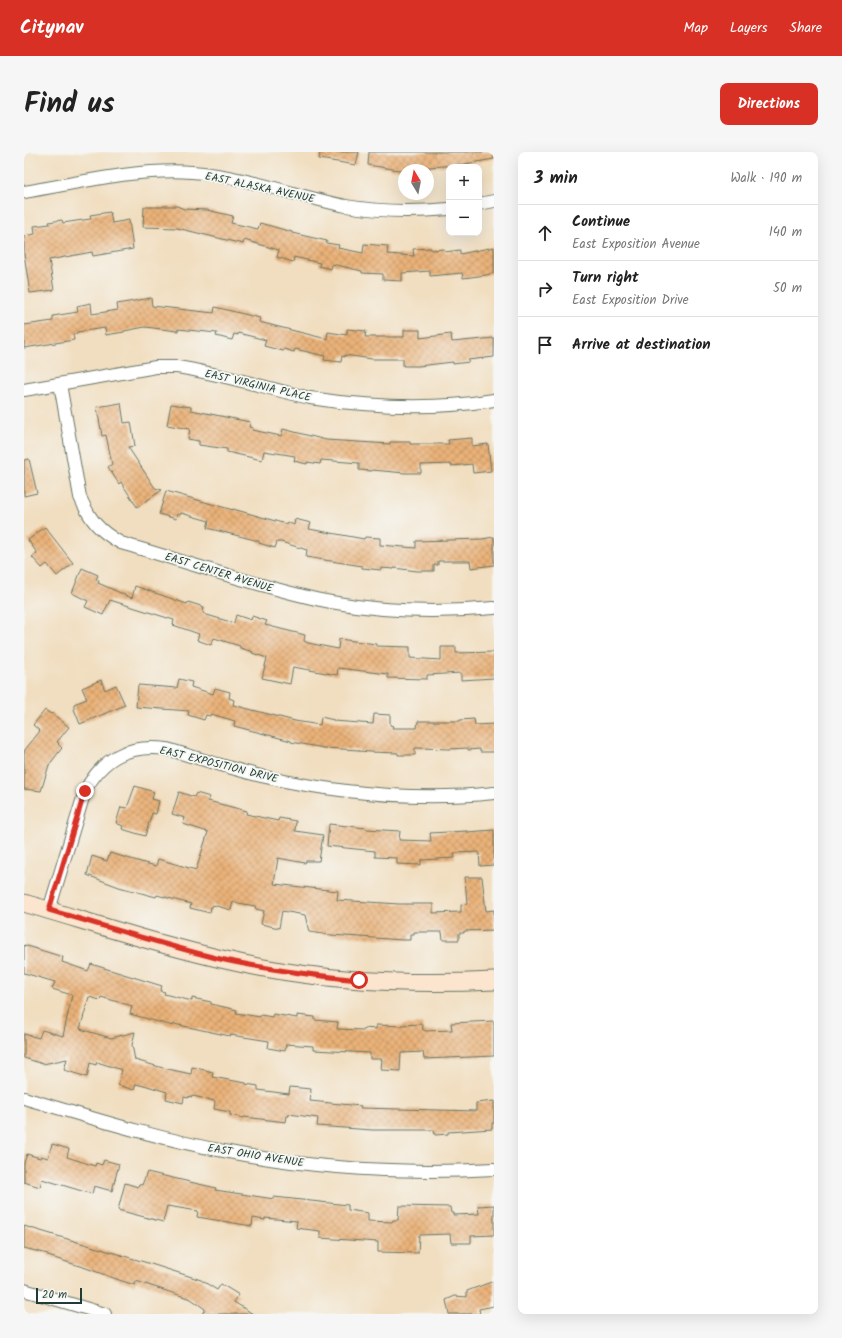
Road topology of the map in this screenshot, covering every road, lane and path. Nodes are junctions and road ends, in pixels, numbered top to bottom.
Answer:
1 (24, 192) edge
2 (494, 201) edge
3 (482, 203) edge
4 (446, 209) edge
5 (60, 384) junction
6 (24, 390) edge
7 (494, 400) edge
8 (494, 608) edge
9 (494, 793) edge
10 (24, 903) edge
11 (49, 910) junction
12 (494, 981) edge
13 (24, 1098) edge
14 (494, 1169) edge
15 (24, 1290) edge
16 (105, 1314) edge

1 - 4 street, EAST ALASKA AVENUE
2 - 3 street
5 - 6 street, EAST VIRGINIA PLACE
5 - 7 street, EAST VIRGINIA PLACE
5 - 8 street, EAST CENTER AVENUE
9 - 11 street, EAST EXPOSITION DRIVE
10 - 11 street
11 - 12 street
13 - 14 street, EAST OHIO AVENUE
15 - 16 street

